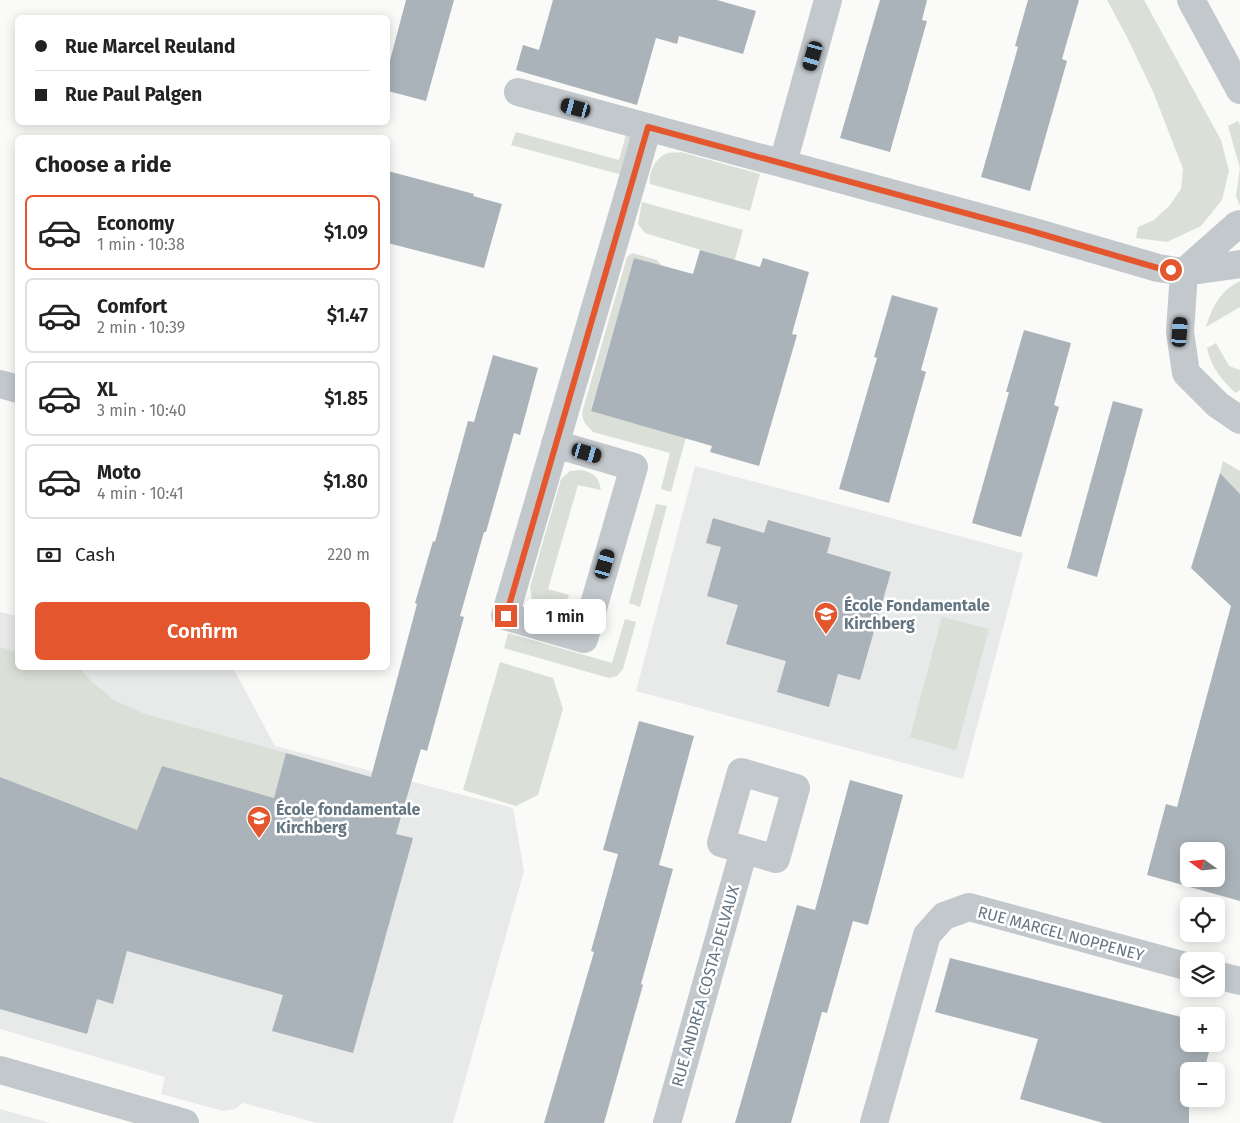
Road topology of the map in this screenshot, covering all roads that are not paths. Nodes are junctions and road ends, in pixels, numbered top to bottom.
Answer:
1 (828, 0) edge
2 (1192, 0) edge
3 (1240, 90) edge
4 (518, 92) dead end
5 (648, 127) junction
6 (783, 163) junction
7 (1240, 224) edge
8 (1240, 264) edge
9 (1184, 272) junction
10 (0, 384) edge
11 (15, 388) edge
12 (1240, 420) edge
13 (555, 444) junction
14 (744, 850) dead end
15 (1180, 965) edge
16 (1225, 977) edge
17 (1240, 981) edge
18 (0, 1070) edge
19 (184, 1123) edge
20 (667, 1123) edge
21 (874, 1123) edge

1 - 6 street
2 - 3 street
4 - 5 street
5 - 6 street
5 - 13 street
6 - 9 street
7 - 9 street
8 - 9 street
9 - 12 street
10 - 11 street
13 - 13 street
14 - 20 street, RUE ANDREA COSTA-DELVAUX
15 - 21 street, RUE MARCEL NOPPENEY
16 - 17 street
18 - 19 street

